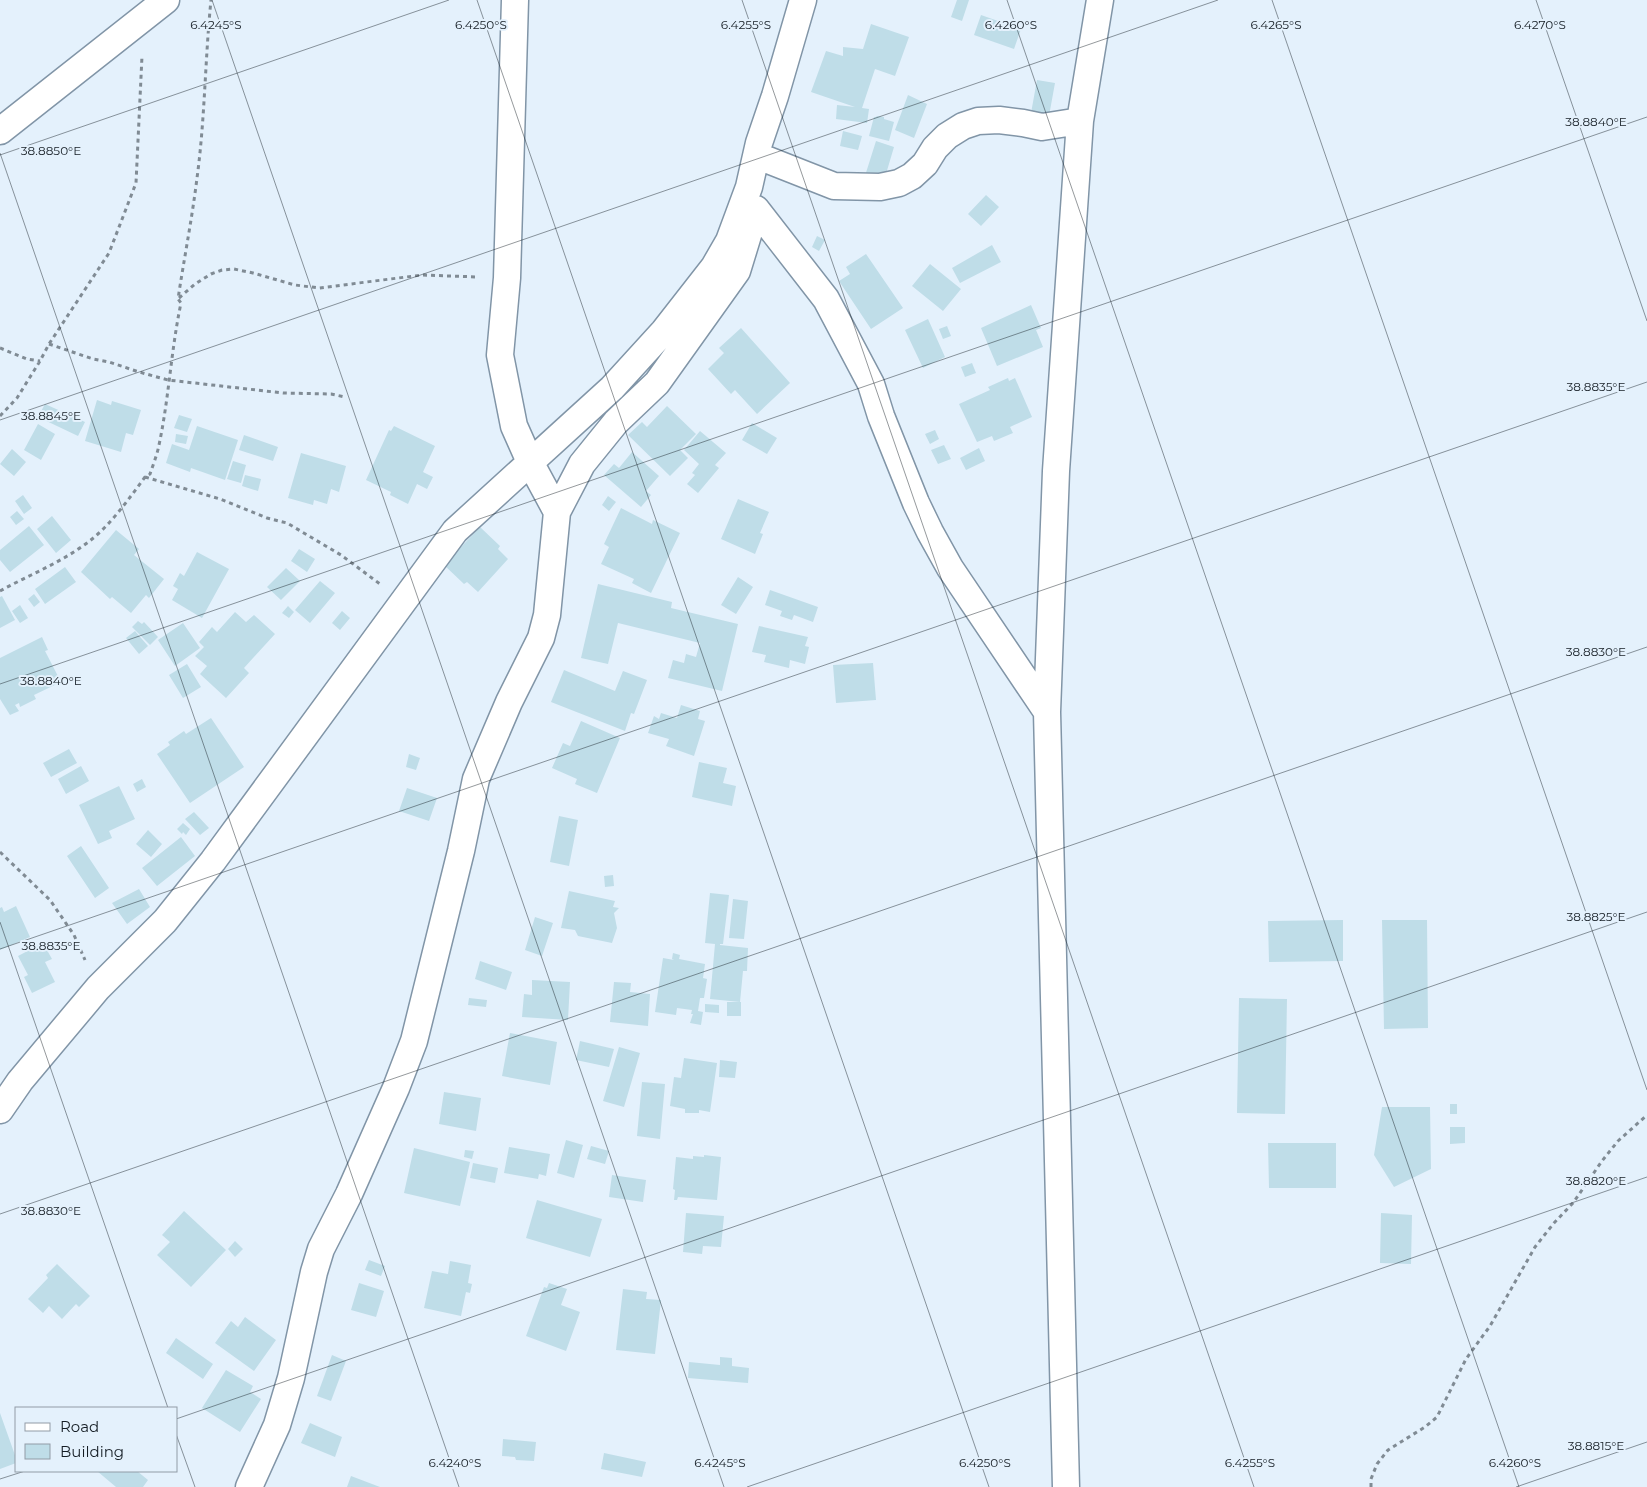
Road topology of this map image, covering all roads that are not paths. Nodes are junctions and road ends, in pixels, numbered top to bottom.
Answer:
1 (166, 0) edge
2 (803, 0) edge
3 (1100, 0) edge
4 (510, 6) edge
5 (776, 96) junction
6 (1080, 121) junction
7 (0, 131) edge
8 (768, 160) junction
9 (756, 208) junction
10 (530, 462) junction
11 (557, 512) junction
12 (1047, 712) junction
13 (0, 1110) edge
14 (249, 1487) edge
15 (1066, 1487) edge

1 - 7 street
2 - 5 street
3 - 6 street
4 - 10 street
5 - 8 street
5 - 10 street
6 - 8 street
6 - 12 street
8 - 9 street
9 - 11 street
9 - 12 street
10 - 11 street
10 - 13 street
11 - 14 street
12 - 15 street

